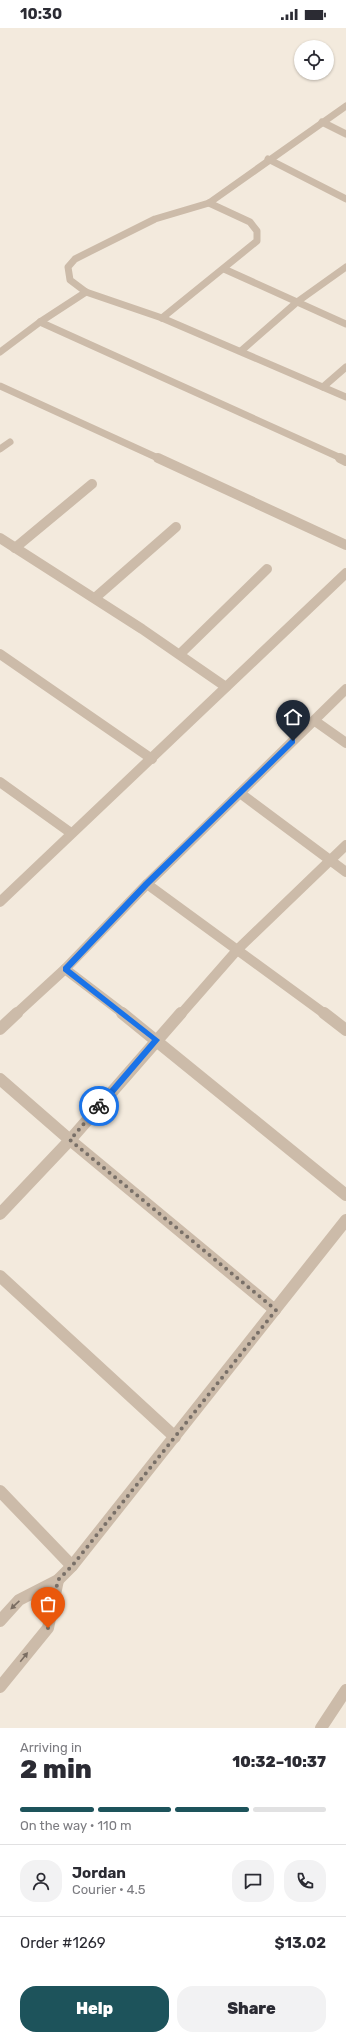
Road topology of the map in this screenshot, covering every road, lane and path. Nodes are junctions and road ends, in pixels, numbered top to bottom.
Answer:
1 (346, 106) edge
2 (322, 122) junction
3 (346, 134) edge
4 (268, 159) junction
5 (346, 199) edge
6 (209, 203) junction
7 (346, 267) edge
8 (224, 269) junction
9 (86, 292) junction
10 (297, 302) junction
11 (162, 318) junction
12 (40, 322) junction
13 (346, 324) edge
14 (241, 351) junction
15 (0, 352) edge
16 (346, 367) edge
17 (0, 386) edge
18 (323, 387) junction
19 (346, 397) edge
20 (10, 442) dead end
21 (0, 449) edge
22 (346, 461) edge
23 (92, 484) dead end
24 (176, 527) dead end
25 (0, 538) edge
26 (346, 545) edge
27 (15, 548) junction
28 (266, 569) dead end
29 (346, 573) edge
30 (96, 597) junction
31 (181, 653) junction
32 (0, 654) edge
33 (226, 687) junction
34 (346, 689) edge
35 (314, 721) junction
36 (346, 743) edge
37 (152, 759) junction
38 (0, 782) edge
39 (240, 793) junction
40 (71, 833) junction
41 (346, 845) edge
42 (331, 861) junction
43 (346, 872) edge
44 (147, 884) junction
45 (0, 902) edge
46 (238, 949) junction
47 (65, 969) junction
48 (0, 1029) edge
49 (346, 1030) edge
50 (157, 1040) junction
51 (0, 1079) edge
52 (70, 1140) junction
53 (346, 1195) edge
54 (0, 1214) edge
55 (346, 1220) edge
56 (0, 1276) edge
57 (276, 1310) junction
58 (175, 1437) junction
59 (0, 1492) edge
60 (72, 1566) junction
61 (58, 1580) junction
62 (0, 1621) edge
63 (0, 1687) edge
64 (346, 1690) edge
65 (321, 1728) edge

1 - 2 street
2 - 3 street
2 - 4 street
4 - 5 street
4 - 6 street
6 - 8 street
6 - 9 street
7 - 10 street
8 - 10 street
8 - 11 street
9 - 11 street
9 - 12 street
10 - 13 street
10 - 14 street
11 - 14 street
12 - 15 street
12 - 22 street
14 - 18 street
16 - 18 street
17 - 26 street
18 - 19 street
20 - 21 street
23 - 27 street
24 - 30 street
25 - 27 street
27 - 30 street
28 - 31 street
29 - 33 street
30 - 31 street
31 - 33 street
32 - 37 street
33 - 37 street
34 - 35 street
35 - 36 street
35 - 39 street
37 - 40 street
38 - 40 street
39 - 42 street
39 - 44 street
40 - 45 street
41 - 42 street
42 - 43 street
42 - 46 street
44 - 46 street
44 - 47 street
46 - 49 street
46 - 50 street
47 - 48 street
47 - 50 street
50 - 52 street
50 - 53 street
51 - 52 street
52 - 54 street
52 - 57 street
55 - 57 street
56 - 58 street
57 - 58 street
58 - 60 street
59 - 60 street
60 - 61 street
61 -> 62 street
63 -> 61 street
64 - 65 street

